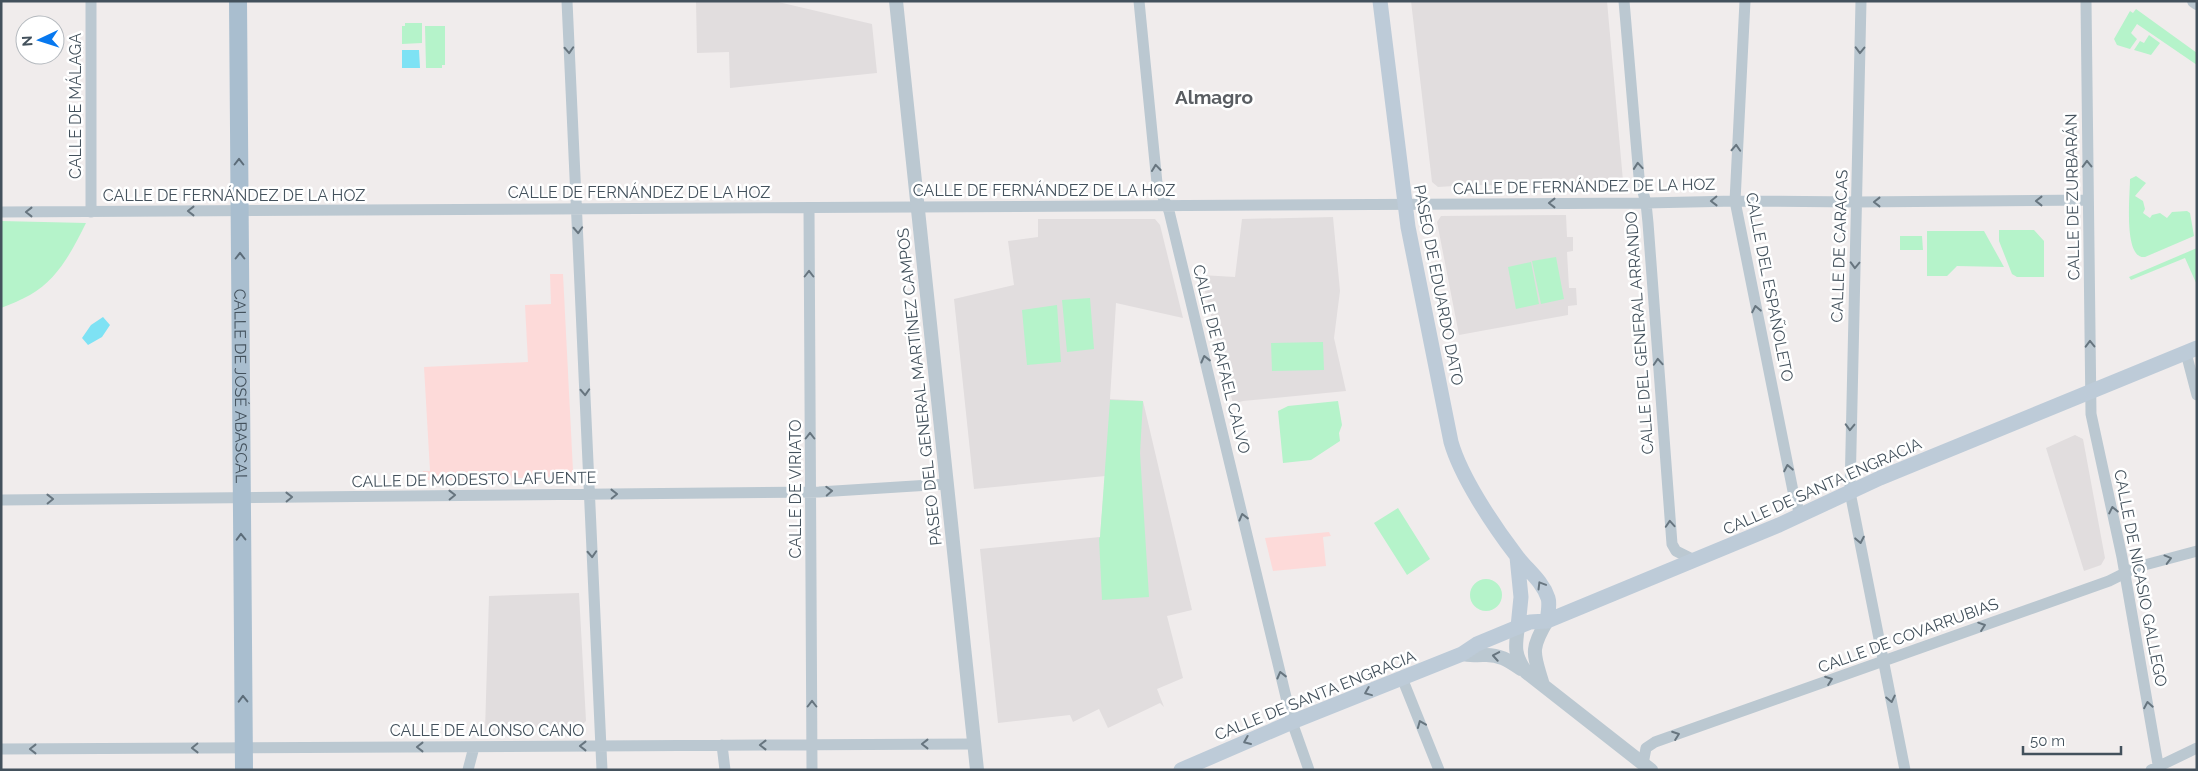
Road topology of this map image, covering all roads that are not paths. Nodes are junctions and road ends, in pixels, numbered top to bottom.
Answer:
1 (92, 1) edge
2 (238, 1) edge
3 (567, 1) edge
4 (896, 1) edge
5 (1139, 1) edge
6 (1380, 1) edge
7 (1624, 1) edge
8 (1745, 1) edge
9 (1861, 1) edge
10 (2086, 1) edge
11 (2088, 200) junction
12 (1735, 201) junction
13 (1856, 202) junction
14 (1646, 203) junction
15 (1405, 204) junction
16 (1166, 206) junction
17 (918, 207) junction
18 (809, 208) junction
19 (577, 209) junction
20 (240, 211) junction
21 (1, 212) edge
22 (91, 212) junction
23 (2192, 350) edge
24 (2090, 392) junction
25 (2197, 395) edge
26 (946, 484) junction
27 (811, 492) junction
28 (1850, 492) junction
29 (589, 494) junction
30 (241, 497) junction
31 (1, 500) edge
32 (1800, 515) junction
33 (2197, 551) edge
34 (1517, 557) junction
35 (1694, 560) junction
36 (2125, 574) junction
37 (1547, 621) junction
38 (1518, 626) junction
39 (1462, 654) junction
40 (1882, 660) junction
41 (1526, 672) junction
42 (1402, 678) junction
43 (1543, 685) junction
44 (1292, 722) junction
45 (974, 744) junction
46 (812, 745) junction
47 (601, 746) junction
48 (722, 746) junction
49 (474, 747) junction
50 (244, 748) junction
51 (2197, 748) edge
52 (1, 749) edge
53 (1647, 767) edge
54 (2156, 768) edge
55 (244, 770) edge
56 (468, 770) edge
57 (602, 770) edge
58 (725, 770) edge
59 (812, 770) edge
60 (977, 770) edge
61 (1181, 770) edge
62 (1309, 770) edge
63 (1439, 770) edge
64 (1905, 770) edge

1 - 22 street, CALLE DE MÁLAGA
20 -> 2 main road, CALLE DE JOSÉ ABASCAL
3 -> 19 street
4 - 17 street, PASEO DEL GENERAL MARTÍNEZ CAMPOS
16 -> 5 street, CALLE DE RAFAEL CALVO
6 - 15 main road, PASEO DE EDUARDO DATO
14 -> 7 street, CALLE DEL GENERAL ARRANDO
12 -> 8 street, CALLE DEL ESPAÑOLETO
9 -> 13 street, CALLE DE CARACAS
11 -> 10 street, CALLE DE ZURBARÁN
11 -> 13 street, CALLE DE FERNÁNDEZ DE LA HOZ
24 -> 11 street, CALLE DE ZURBARÁN
12 - 13 street, CALLE DE FERNÁNDEZ DE LA HOZ
12 -> 14 street, CALLE DE FERNÁNDEZ DE LA HOZ
32 -> 12 street, CALLE DEL ESPAÑOLETO
13 -> 28 street, CALLE DE CARACAS
14 -> 15 street, CALLE DE FERNÁNDEZ DE LA HOZ
35 -> 14 street, CALLE DEL GENERAL ARRANDO
15 - 16 street, CALLE DE FERNÁNDEZ DE LA HOZ
15 - 34 main road, PASEO DE EDUARDO DATO
16 - 17 street, CALLE DE FERNÁNDEZ DE LA HOZ
44 -> 16 street, CALLE DE RAFAEL CALVO
17 - 18 street, CALLE DE FERNÁNDEZ DE LA HOZ
17 - 26 street, PASEO DEL GENERAL MARTÍNEZ CAMPOS
18 - 19 street, CALLE DE FERNÁNDEZ DE LA HOZ
27 -> 18 street, CALLE DE VIRIATO
19 - 20 street, CALLE DE FERNÁNDEZ DE LA HOZ
19 -> 29 street
20 -> 22 street, CALLE DE FERNÁNDEZ DE LA HOZ
30 -> 20 main road, CALLE DE JOSÉ ABASCAL
22 -> 21 street, CALLE DE FERNÁNDEZ DE LA HOZ
23 - 24 main road, CALLE DE SANTA ENGRACIA
23 - 25 street
24 - 28 main road, CALLE DE SANTA ENGRACIA
36 -> 24 street, CALLE DE NICASIO GALLEGO
27 -> 26 street, CALLE DE MODESTO LAFUENTE
26 - 45 street, PASEO DEL GENERAL MARTÍNEZ CAMPOS
29 -> 27 street, CALLE DE MODESTO LAFUENTE
46 -> 27 street, CALLE DE VIRIATO
28 - 32 main road, CALLE DE SANTA ENGRACIA
28 -> 40 street, CALLE DE CARACAS
30 -> 29 street, CALLE DE MODESTO LAFUENTE
29 -> 47 street
31 -> 30 street, CALLE DE MODESTO LAFUENTE
50 -> 30 main road, CALLE DE JOSÉ ABASCAL
32 - 35 main road, CALLE DE SANTA ENGRACIA
36 -> 33 street, CALLE DE COVARRUBIAS
37 -> 34 main road, PASEO DE EDUARDO DATO
34 - 38 main road
35 - 37 main road, CALLE DE SANTA ENGRACIA
40 -> 36 street, CALLE DE COVARRUBIAS
54 -> 36 street, CALLE DE NICASIO GALLEGO
37 - 38 main road, CALLE DE SANTA ENGRACIA
37 - 43 street
38 - 39 main road, CALLE DE SANTA ENGRACIA
38 - 41 street
41 -> 39 street, CALLE DE SANTA ENGRACIA
39 - 42 main road, CALLE DE SANTA ENGRACIA
53 -> 40 street, CALLE DE COVARRUBIAS
40 -> 64 street, CALLE DE CARACAS
41 - 43 street, CALLE DE SANTA ENGRACIA
42 -> 44 main road, CALLE DE SANTA ENGRACIA
63 -> 42 street
43 - 53 street, CALLE DE SANTA ENGRACIA
44 -> 61 main road, CALLE DE SANTA ENGRACIA
44 - 62 street, CALLE DE RAFAEL CALVO
45 -> 46 street, CALLE DE ALONSO CANO
45 - 60 street, PASEO DEL GENERAL MARTÍNEZ CAMPOS
46 -> 48 street, CALLE DE ALONSO CANO
46 - 59 street, CALLE DE VIRIATO
47 - 48 street, CALLE DE ALONSO CANO
47 -> 49 street, CALLE DE ALONSO CANO
47 - 57 street
48 - 58 street
49 -> 50 street, CALLE DE ALONSO CANO
49 - 56 street
50 -> 52 street, CALLE DE ALONSO CANO
50 - 55 main road, CALLE DE JOSÉ ABASCAL
51 - 54 street

